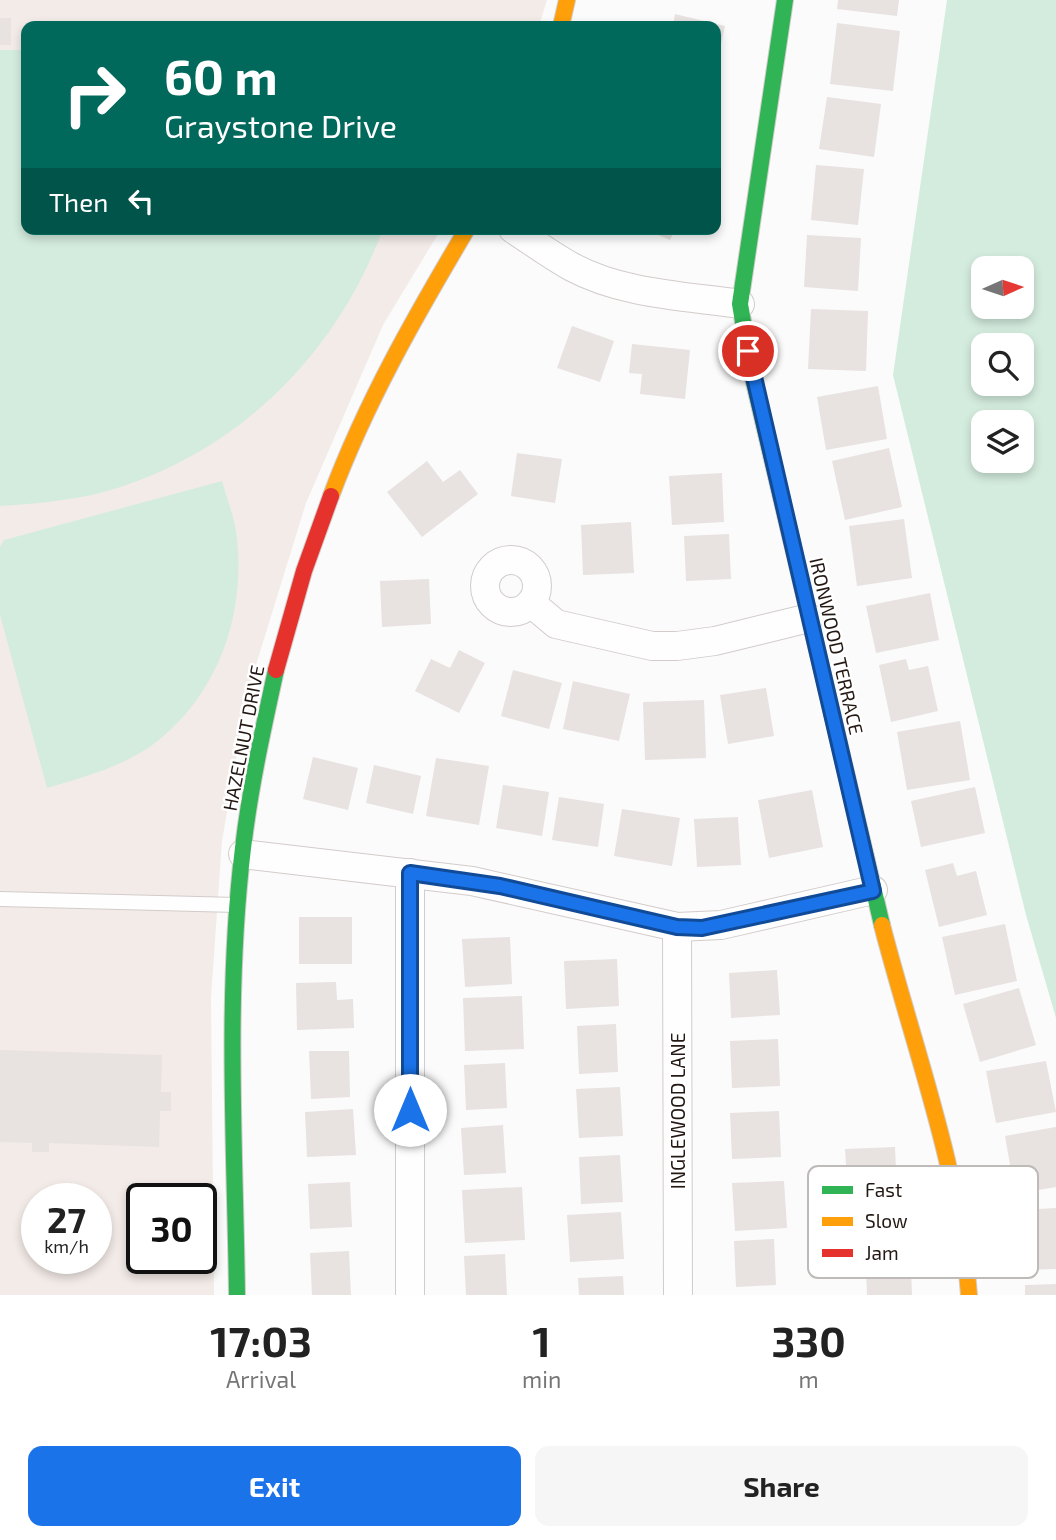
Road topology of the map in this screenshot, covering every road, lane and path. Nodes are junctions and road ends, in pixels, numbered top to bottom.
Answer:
1 (567, 0) edge
2 (785, 0) edge
3 (562, 21) edge
4 (463, 235) edge
5 (522, 235) edge
6 (740, 304) junction
7 (531, 603) dead end
8 (809, 618) junction
9 (243, 855) junction
10 (410, 873) junction
11 (873, 891) junction
12 (0, 899) edge
13 (238, 905) junction
14 (677, 927) junction
15 (953, 1166) edge
16 (237, 1295) edge
17 (410, 1295) edge
18 (678, 1295) edge

1 - 3 street
2 - 6 street, IRONWOOD TERRACE
4 - 9 street, HAZELNUT DRIVE
5 - 6 street
6 - 8 street, IRONWOOD TERRACE
7 - 8 street
8 - 11 street, IRONWOOD TERRACE
9 - 10 street
9 - 13 street, HAZELNUT DRIVE
10 - 14 street
10 - 17 street
11 - 14 street
11 - 15 street, IRONWOOD TERRACE
12 - 13 lane
13 - 16 street, HAZELNUT DRIVE
14 - 18 street, INGLEWOOD LANE

